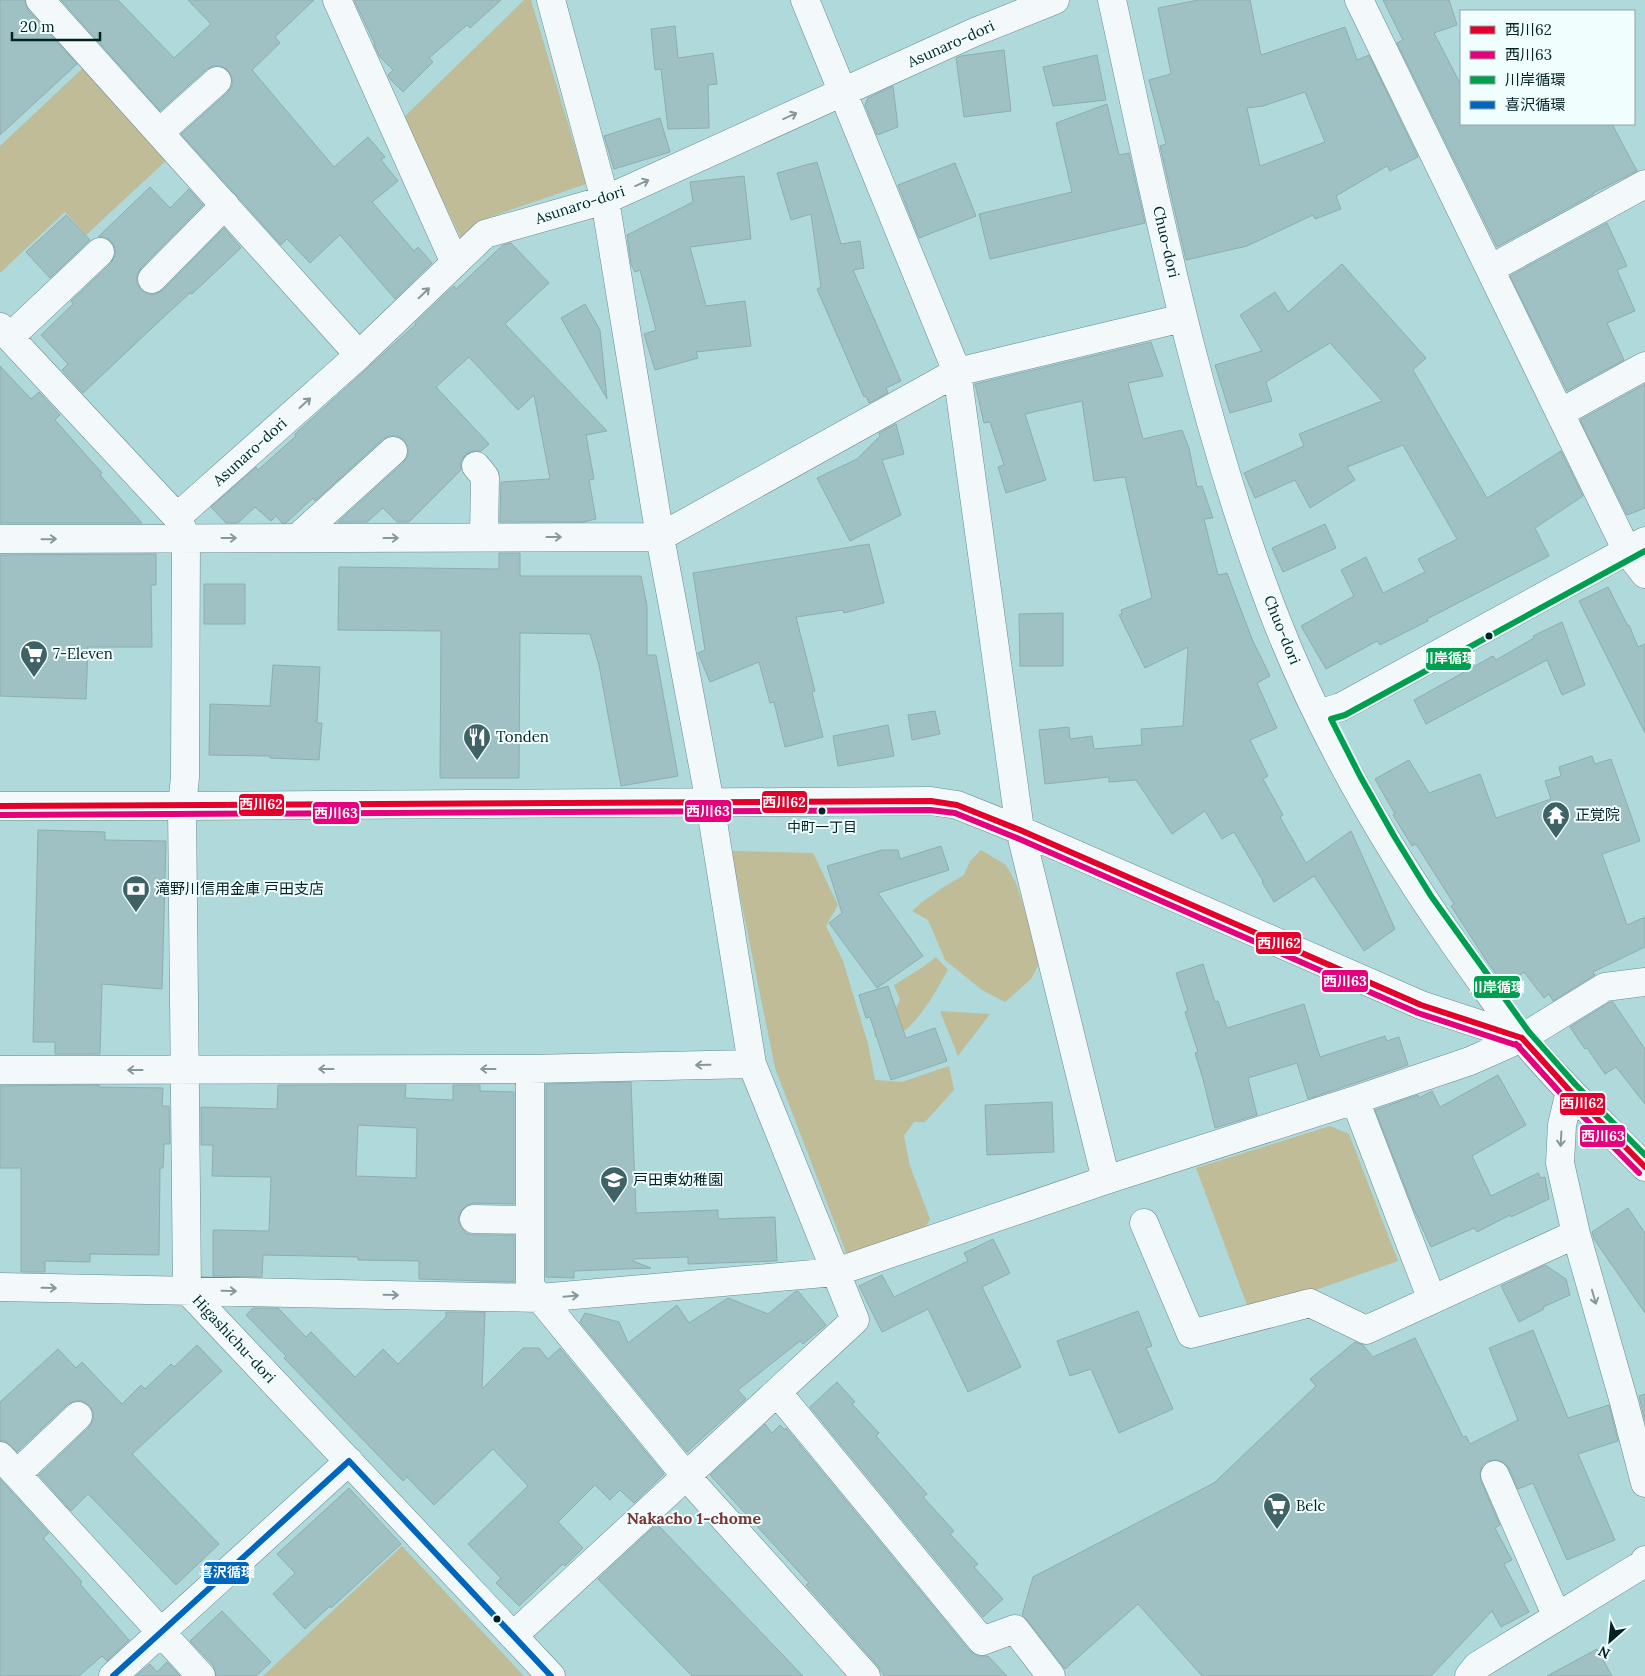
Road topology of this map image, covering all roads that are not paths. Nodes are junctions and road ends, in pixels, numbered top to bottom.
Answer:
1 (40, 0) edge
2 (337, 0) edge
3 (551, 0) edge
4 (805, 0) edge
5 (1055, 0) edge
6 (1112, 0) edge
7 (1359, 0) edge
8 (217, 81) dead end
9 (842, 93) junction
10 (160, 132) junction
11 (1645, 184) edge
12 (604, 200) junction
13 (225, 205) junction
14 (100, 252) dead end
15 (455, 263) junction
16 (1490, 269) junction
17 (152, 280) dead end
18 (1182, 318) junction
19 (5, 332) edge
20 (359, 355) junction
21 (1645, 366) edge
22 (957, 372) junction
23 (1560, 413) junction
24 (393, 451) dead end
25 (476, 466) dead end
26 (182, 527) junction
27 (484, 537) junction
28 (660, 537) junction
29 (297, 538) junction
30 (0, 539) edge
31 (1636, 546) edge
32 (1645, 574) edge
33 (1318, 714) junction
34 (710, 803) junction
35 (0, 806) edge
36 (182, 806) junction
37 (1020, 830) junction
38 (1645, 982) edge
39 (1522, 1038) junction
40 (752, 1064) junction
41 (530, 1069) junction
42 (0, 1070) edge
43 (184, 1070) junction
44 (1570, 1091) junction
45 (1355, 1100) junction
46 (1645, 1167) edge
47 (1106, 1180) junction
48 (474, 1219) dead end
49 (530, 1220) junction
50 (1144, 1223) dead end
51 (1576, 1234) junction
52 (836, 1272) junction
53 (0, 1287) edge
54 (187, 1290) junction
55 (540, 1298) junction
56 (1432, 1300) junction
57 (777, 1392) junction
58 (78, 1416) dead end
59 (349, 1460) junction
60 (8, 1465) edge
61 (1495, 1474) dead end
62 (686, 1476) junction
63 (1645, 1483) edge
64 (1645, 1560) edge
65 (1557, 1617) junction
66 (160, 1632) junction
67 (513, 1636) junction
68 (114, 1676) edge
69 (201, 1676) edge
70 (551, 1676) edge
71 (866, 1676) edge
72 (1051, 1676) edge
73 (1469, 1676) edge

1 - 10 street
2 - 15 street
3 - 12 street
4 - 9 street
5 - 9 street, Asunaro-dori
6 - 18 street, Chuo-dori
7 - 16 street
8 - 10 street
12 -> 9 street, Asunaro-dori
9 - 22 street
10 - 13 street
11 - 16 street
12 - 15 street, Asunaro-dori
12 - 28 street
13 - 17 street
13 - 20 street
14 - 19 street
20 -> 15 street, Asunaro-dori
16 - 23 street
18 - 22 street
18 - 33 street, Chuo-dori
19 - 26 street
26 -> 20 street, Asunaro-dori
21 - 23 street
22 - 28 street
22 - 37 street
23 - 31 street
24 - 29 street
25 - 27 street
26 -> 29 street
30 -> 26 street
26 - 36 street, Higashichu-dori
27 -> 28 street
29 -> 27 street
28 - 34 street
31 - 32 street
31 - 33 street
33 - 39 street, Chuo-dori
34 - 36 street
34 - 37 street
34 - 40 street
35 - 36 street
36 - 43 street, Higashichu-dori
37 - 39 street
37 - 47 street
38 - 39 street
39 - 44 street, Chuo-dori
39 - 45 street
40 -> 41 street
40 - 52 street
41 -> 43 street
41 - 49 street
43 -> 42 street
43 - 54 street, Higashichu-dori
44 - 46 street, Chuo-dori
44 -> 51 street
45 - 47 street
45 - 56 street
47 - 52 street
48 - 49 street
49 - 55 street
50 - 56 street
51 - 56 street
51 -> 63 street
55 -> 52 street
52 - 57 street
53 -> 54 street
54 -> 55 street
54 - 59 street, Higashichu-dori
55 - 62 street
57 - 62 street
57 - 72 street
58 - 60 street
59 - 66 street
59 - 67 street, Higashichu-dori
60 - 66 street
61 - 65 street
62 - 67 street
62 - 71 street
64 - 65 street
65 - 73 street
66 - 68 street
66 - 69 street
67 - 70 street, Higashichu-dori

